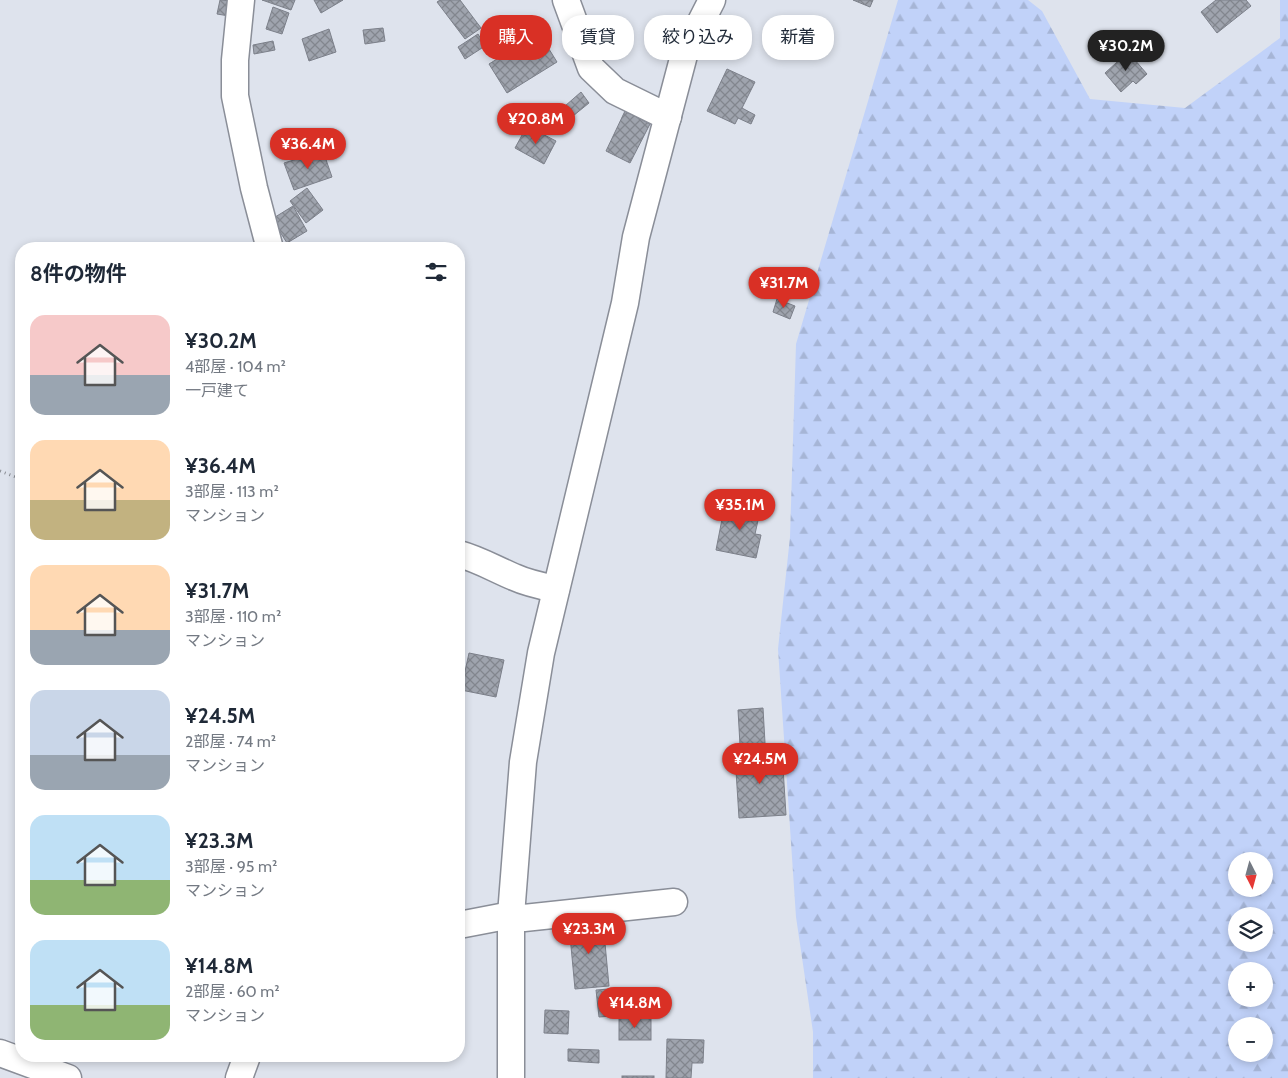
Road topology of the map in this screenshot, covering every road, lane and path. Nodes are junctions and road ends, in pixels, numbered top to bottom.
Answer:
1 (241, 0) edge
2 (566, 0) edge
3 (712, 0) edge
4 (668, 116) junction
5 (268, 242) edge
6 (0, 471) edge
7 (15, 476) edge
8 (465, 556) edge
9 (556, 590) junction
10 (674, 902) dead end
11 (511, 915) junction
12 (465, 924) edge
13 (0, 1053) edge
14 (15, 1059) edge
15 (24, 1062) edge
16 (245, 1062) edge
17 (68, 1078) edge
18 (240, 1078) edge
19 (511, 1078) edge

1 - 5 street
2 - 4 street
3 - 4 street
4 - 9 street
6 - 7 path
8 - 9 street
9 - 11 street
10 - 11 street
11 - 12 street
11 - 19 street
13 - 14 street
15 - 17 street
16 - 18 street

